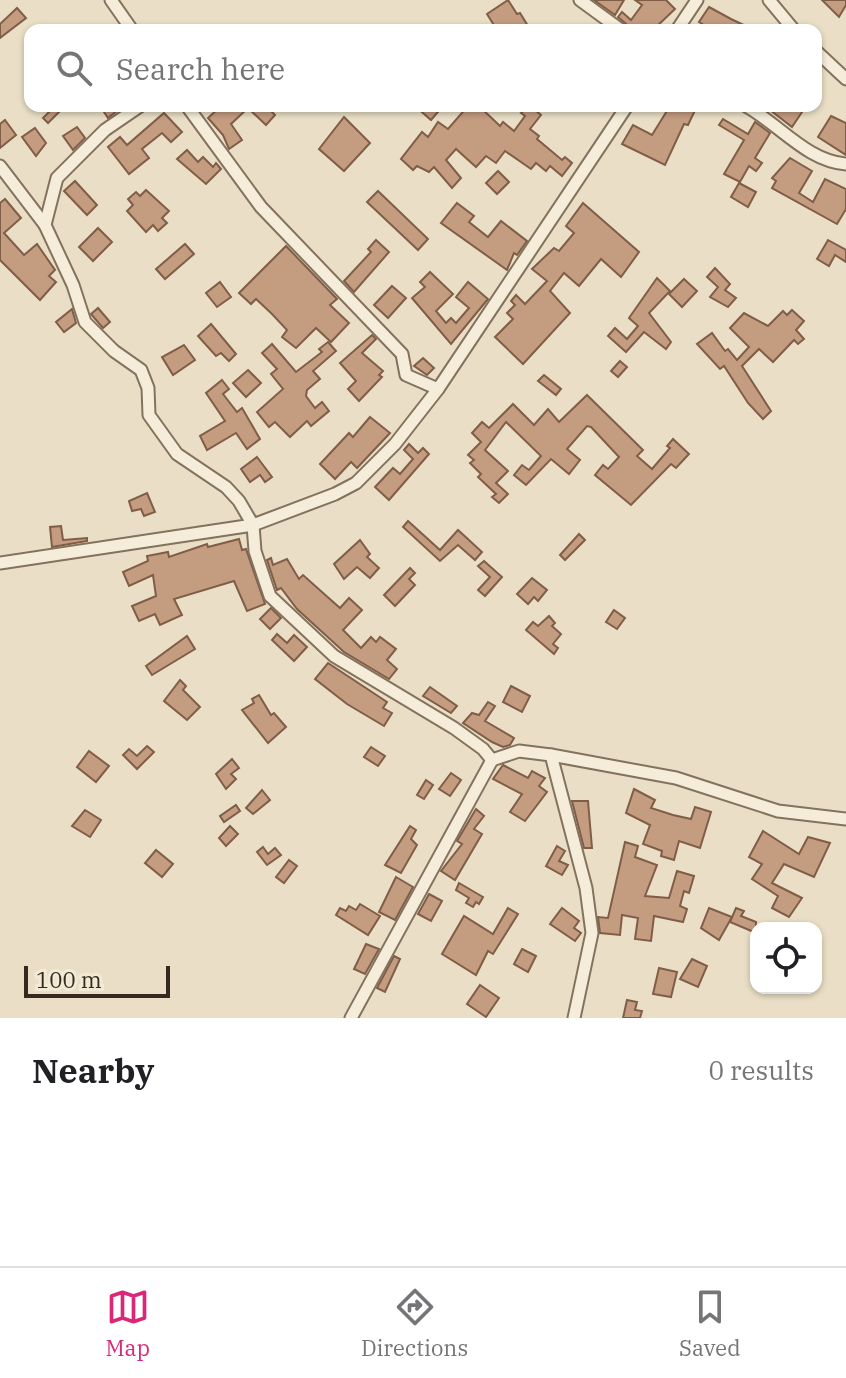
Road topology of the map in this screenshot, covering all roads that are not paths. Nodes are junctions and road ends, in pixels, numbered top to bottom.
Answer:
1 (111, 0) edge
2 (580, 0) edge
3 (697, 0) edge
4 (769, 0) edge
5 (128, 24) edge
6 (613, 24) edge
7 (681, 24) edge
8 (789, 24) edge
9 (822, 57) edge
10 (846, 79) edge
11 (131, 112) edge
12 (191, 112) edge
13 (623, 112) edge
14 (757, 112) edge
15 (846, 164) edge
16 (0, 166) edge
17 (45, 225) junction
18 (438, 389) junction
19 (253, 525) junction
20 (0, 563) edge
21 (551, 755) junction
22 (492, 760) junction
23 (846, 819) edge
24 (351, 1018) edge
25 (574, 1018) edge

1 - 5 street
2 - 6 street
3 - 7 street
4 - 8 street
9 - 10 street
11 - 17 street
12 - 18 street
13 - 18 street
14 - 15 street
16 - 17 street
17 - 19 street
18 - 19 street
19 - 20 street
19 - 22 street
21 - 22 street
21 - 23 street
21 - 25 street
22 - 24 street

